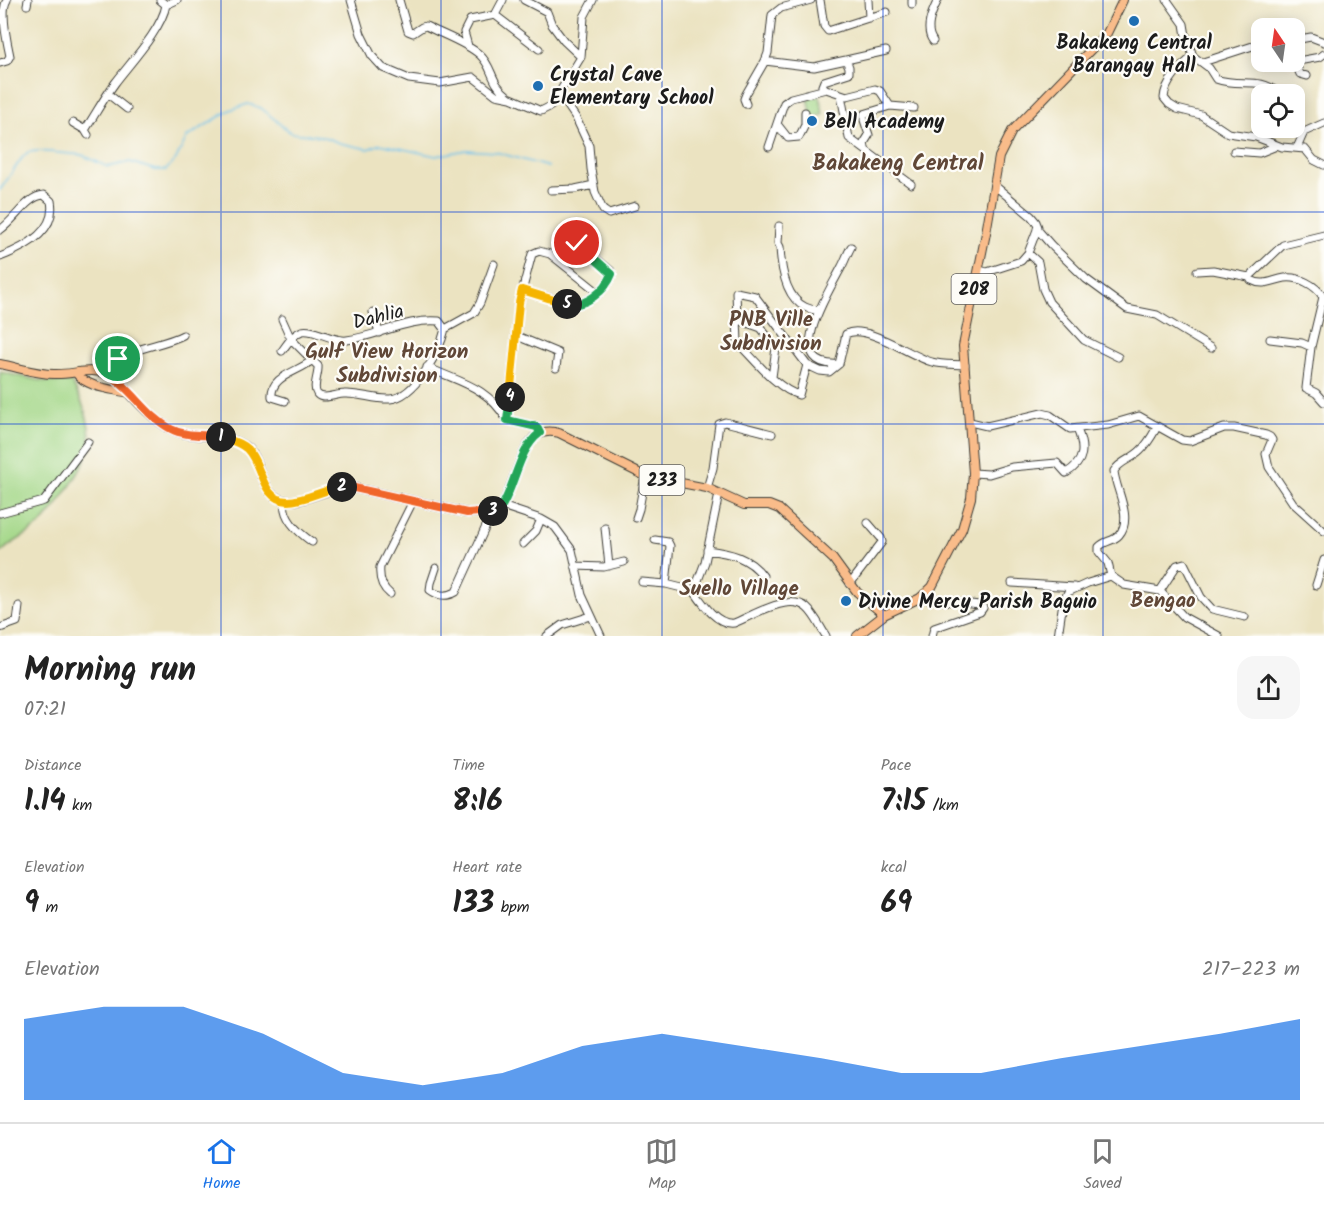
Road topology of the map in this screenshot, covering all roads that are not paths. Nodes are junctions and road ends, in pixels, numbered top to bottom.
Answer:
1 (7, 0) edge
2 (160, 0) edge
3 (177, 0) edge
4 (351, 0) edge
5 (503, 0) edge
6 (524, 0) edge
7 (593, 0) edge
8 (811, 0) edge
9 (820, 0) edge
10 (868, 0) edge
11 (938, 0) edge
12 (1123, 0) edge
13 (1167, 0) edge
14 (402, 1) edge
15 (166, 5) junction
16 (887, 12) dead end
17 (495, 15) junction
18 (869, 18) junction
19 (1305, 38) edge
20 (933, 41) dead end
21 (1324, 42) edge
22 (468, 46) junction
23 (1251, 47) edge
24 (539, 49) dead end
25 (886, 51) dead end
26 (1324, 54) edge
27 (1193, 56) junction
28 (581, 57) junction
29 (846, 60) junction
30 (765, 61) junction
31 (1203, 62) junction
32 (0, 63) edge
33 (1307, 76) dead end
34 (1265, 84) edge
35 (826, 89) junction
36 (559, 93) junction
37 (108, 94) junction
38 (841, 95) junction
39 (512, 98) junction
40 (746, 104) dead end
41 (890, 106) junction
42 (914, 108) dead end
43 (126, 109) dead end
44 (805, 112) dead end
45 (73, 123) dead end
46 (1324, 123) edge
47 (777, 124) junction
48 (1275, 145) junction
49 (769, 147) dead end
50 (865, 148) junction
51 (1297, 148) junction
52 (1234, 151) dead end
53 (1324, 165) edge
54 (911, 184) dead end
55 (594, 185) junction
56 (994, 185) junction
57 (551, 190) dead end
58 (635, 207) dead end
59 (779, 226) dead end
60 (572, 229) dead end
61 (1037, 229) junction
62 (0, 230) edge
63 (1324, 236) edge
64 (851, 247) dead end
65 (1028, 253) junction
66 (0, 257) edge
67 (494, 264) dead end
68 (979, 270) junction
69 (1197, 271) dead end
70 (1249, 277) junction
71 (522, 290) junction
72 (599, 293) junction
73 (819, 310) junction
74 (373, 312) dead end
75 (282, 319) dead end
76 (736, 319) junction
77 (445, 329) junction
78 (379, 333) junction
79 (183, 335) dead end
80 (517, 336) junction
81 (291, 339) junction
82 (1270, 339) dead end
83 (1311, 347) junction
84 (1211, 348) dead end
85 (282, 351) dead end
86 (1118, 357) dead end
87 (312, 360) junction
88 (0, 364) edge
89 (839, 364) junction
90 (807, 365) junction
91 (965, 365) junction
92 (428, 367) junction
93 (556, 368) dead end
94 (76, 373) junction
95 (108, 374) junction
96 (771, 377) junction
97 (130, 393) junction
98 (285, 401) dead end
99 (1324, 402) edge
100 (507, 420) junction
101 (970, 422) junction
102 (1157, 427) junction
103 (1077, 429) junction
104 (540, 433) junction
105 (772, 434) dead end
106 (88, 442) dead end
107 (973, 473) junction
108 (645, 476) junction
109 (707, 488) junction
110 (719, 494) junction
111 (285, 500) junction
112 (413, 501) junction
113 (497, 508) junction
114 (0, 513) edge
115 (636, 518) dead end
116 (541, 519) junction
117 (868, 523) dead end
118 (605, 528) dead end
119 (1324, 531) edge
120 (655, 540) dead end
121 (312, 542) dead end
122 (523, 544) dead end
123 (707, 550) junction
124 (1324, 560) edge
125 (624, 562) dead end
126 (575, 566) junction
127 (609, 566) junction
128 (436, 568) dead end
129 (763, 576) dead end
130 (1111, 576) junction
131 (642, 582) dead end
132 (1012, 583) dead end
133 (666, 584) junction
134 (850, 584) junction
135 (1316, 585) dead end
136 (1077, 587) junction
137 (694, 591) junction
138 (1160, 591) junction
139 (390, 594) dead end
140 (920, 598) junction
141 (19, 606) dead end
142 (884, 615) junction
143 (591, 616) junction
144 (1245, 617) dead end
145 (0, 628) edge
146 (860, 635) edge
147 (547, 636) edge
148 (602, 636) edge
149 (826, 636) edge
150 (932, 636) edge
151 (1058, 636) edge
152 (1219, 636) edge

1 - 32 street
2 - 15 street
3 - 15 street
4 - 39 street
5 - 17 street
6 - 28 street
7 - 28 street
8 - 30 street
9 - 18 street
10 - 18 street
11 - 20 street
12 - 56 main road, 208
13 - 27 street
14 - 22 street
15 - 37 street
16 - 18 street
17 - 22 street
17 - 24 street
19 - 21 street
22 - 39 street
23 - 31 street
25 - 29 street
26 - 33 street
27 - 31 street
27 - 48 street
28 - 36 street
29 - 30 street
29 - 35 street
30 - 40 street
31 - 34 street
35 - 38 street
35 - 47 street
36 - 39 street
36 - 55 street
37 - 43 street
37 - 45 street
38 - 41 street
38 - 50 street
41 - 42 street
41 - 50 street
44 - 47 street
46 - 51 street
47 - 49 street
48 - 51 street
48 - 52 street
50 - 54 street
51 - 53 street
55 - 57 street
55 - 58 street
56 - 61 street
56 - 68 main road, 208
59 - 73 street
60 - 72 street
61 - 65 street
61 - 84 street
62 - 66 street
63 - 70 street
64 - 73 street
65 - 68 street
65 - 86 street
67 - 77 street
68 - 91 main road, 208
69 - 70 street
70 - 83 street
71 - 72 street
71 - 72 street
71 - 80 street
73 - 89 street
74 - 78 street
75 - 81 street
76 - 90 street
76 - 96 street
76 - 96 street
77 - 78 street, Dahlia
77 - 92 street
78 - 81 street, Dahlia
79 - 95 street
80 - 93 street
80 - 100 street
81 - 85 street
81 - 87 street
82 - 83 street
83 - 99 street
87 - 92 street
87 - 98 street
88 - 94 main road
89 - 90 street
89 - 91 street
90 - 96 street
91 - 101 main road, 208
92 - 100 street
94 - 95 main road
94 - 97 main road
95 - 97 main road
97 - 111 main road
100 - 104 street
101 - 103 street
101 - 107 main road, 208
102 - 103 street
102 - 119 street
102 - 130 street
103 - 107 street
104 - 108 main road, 233
104 - 113 main road
105 - 109 street
106 - 114 street
107 - 140 main road, 208
108 - 109 main road, 233
108 - 115 street
109 - 110 main road, 233
110 - 123 street
110 - 134 main road, 233
111 - 112 main road
111 - 121 street
112 - 113 main road
112 - 139 street
113 - 116 street
113 - 128 street
116 - 122 street
116 - 126 street
117 - 134 street
118 - 127 street
120 - 133 street
123 - 129 street
123 - 137 street
124 - 135 street
125 - 127 street
126 - 127 street
126 - 143 street
130 - 136 street
130 - 138 street
131 - 133 street
132 - 136 street
133 - 137 street
134 - 142 main road, 233
136 - 151 street
137 - 149 street
138 - 144 street
138 - 152 street
140 - 142 main road, 208
140 - 150 street
141 - 145 street
142 - 146 main road, 208
143 - 147 street
143 - 148 street

